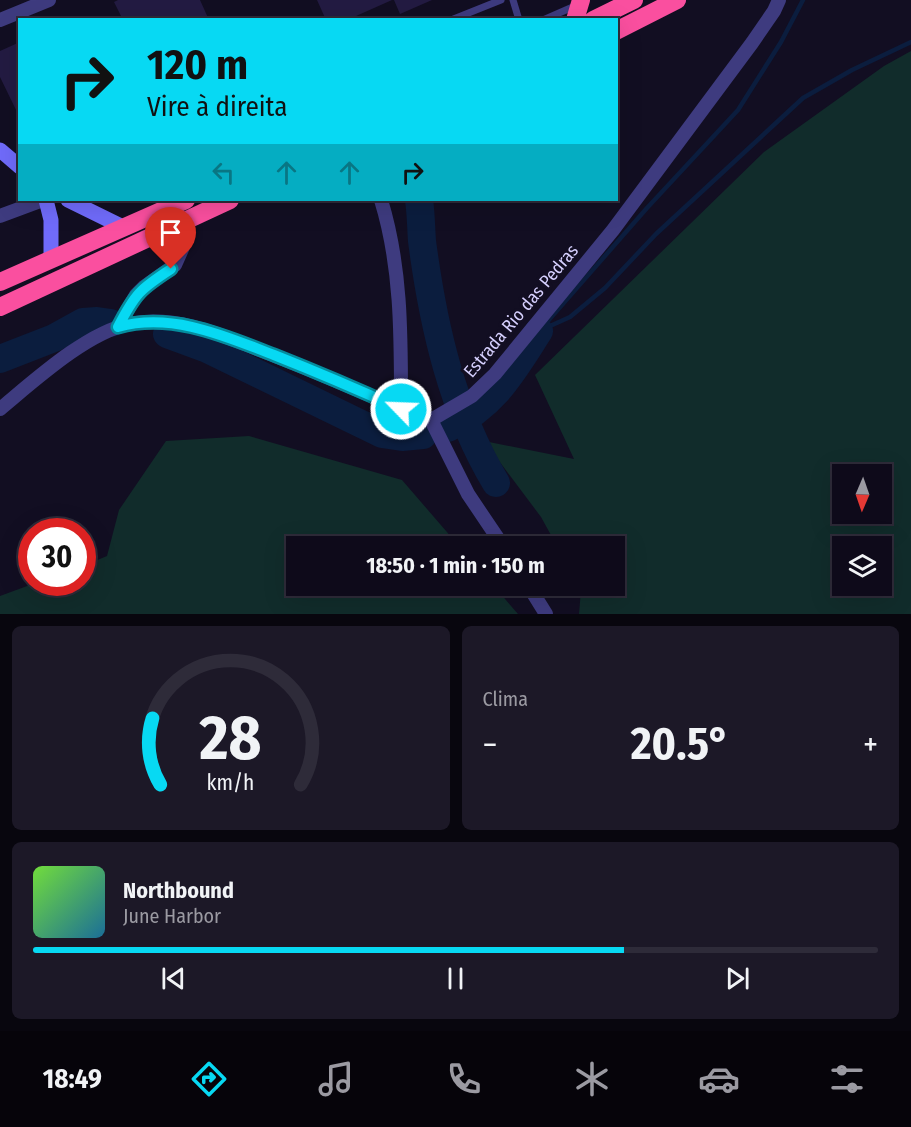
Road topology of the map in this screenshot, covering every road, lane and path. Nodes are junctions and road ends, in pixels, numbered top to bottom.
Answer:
1 (49, 0) edge
2 (501, 0) edge
3 (513, 0) edge
4 (634, 0) edge
5 (677, 0) edge
6 (778, 0) edge
7 (579, 8) edge
8 (456, 18) edge
9 (518, 18) edge
10 (549, 18) edge
11 (597, 18) edge
12 (0, 20) edge
13 (618, 30) edge
14 (0, 150) edge
15 (18, 165) edge
16 (41, 201) edge
17 (44, 201) edge
18 (70, 201) edge
19 (184, 201) edge
20 (228, 201) edge
21 (381, 201) edge
22 (0, 216) edge
23 (187, 219) junction
24 (125, 228) junction
25 (51, 259) junction
26 (0, 282) edge
27 (0, 307) edge
28 (118, 327) junction
29 (0, 409) edge
30 (401, 409) junction
31 (431, 420) junction
32 (496, 536) edge
33 (535, 596) edge
34 (546, 614) edge

1 - 12 street
2 - 8 lane
3 - 9 lane
4 - 11 highway
5 - 13 highway
6 - 31 street, Estrada Rio das Pedras
7 - 10 lane
14 - 15 street
16 - 22 street
17 - 25 street
18 - 24 street
19 - 24 highway
20 - 23 highway
21 - 30 street
23 - 27 highway
23 - 28 street
24 - 25 highway
25 - 26 highway
28 - 29 street
28 - 30 street
30 - 31 street
31 - 32 street
33 - 34 street

